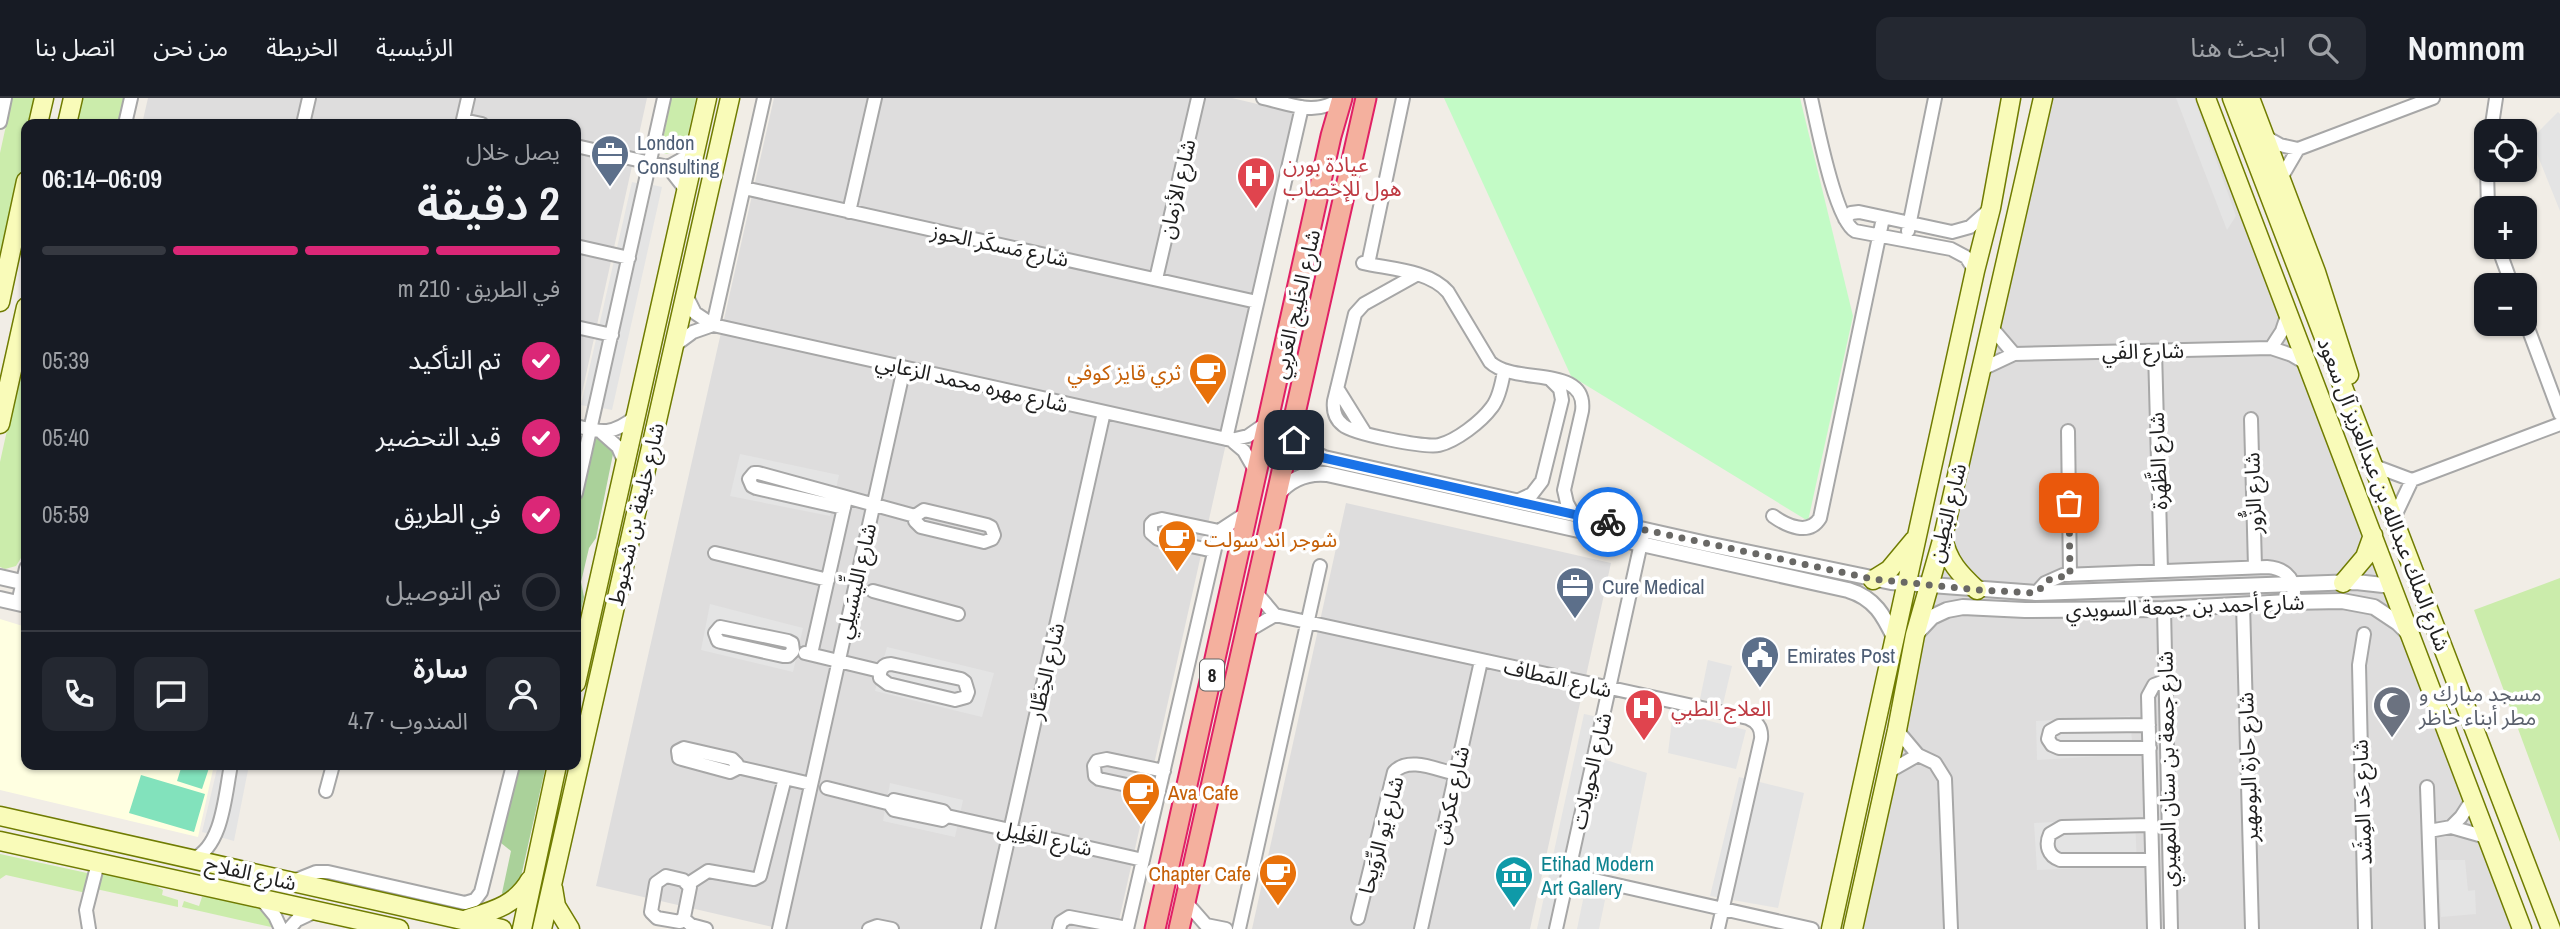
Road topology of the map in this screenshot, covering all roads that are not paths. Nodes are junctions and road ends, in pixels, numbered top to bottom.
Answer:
1 (5, 98) edge
2 (44, 98) edge
3 (73, 98) edge
4 (131, 98) edge
5 (309, 98) edge
6 (468, 98) edge
7 (664, 98) edge
8 (707, 98) edge
9 (730, 98) edge
10 (764, 98) edge
11 (875, 98) edge
12 (1198, 98) edge
13 (1263, 98) edge
14 (1342, 98) edge
15 (1366, 98) edge
16 (1403, 98) edge
17 (1811, 98) edge
18 (1935, 98) edge
19 (2011, 98) edge
20 (2043, 98) edge
21 (2206, 98) edge
22 (2232, 98) edge
23 (2250, 98) edge
24 (2432, 98) edge
25 (2496, 98) edge
26 (1301, 107) junction
27 (1315, 110) junction
28 (39, 119) edge
29 (68, 119) edge
30 (126, 119) edge
31 (304, 119) edge
32 (464, 119) edge
33 (2493, 119) edge
34 (0, 122) edge
35 (1331, 136) junction
36 (2264, 136) junction
37 (581, 147) edge
38 (2298, 149) junction
39 (695, 152) junction
40 (650, 163) junction
41 (668, 167) junction
42 (2281, 178) junction
43 (744, 188) junction
44 (686, 190) junction
45 (21, 204) edge
46 (1991, 208) junction
47 (849, 212) junction
48 (1883, 218) junction
49 (1845, 219) junction
50 (1910, 223) junction
51 (1880, 236) junction
52 (1906, 241) junction
53 (581, 247) edge
54 (629, 258) junction
55 (1384, 267) junction
56 (1975, 271) junction
57 (1416, 275) junction
58 (1156, 279) junction
59 (1387, 291) junction
60 (686, 295) junction
61 (0, 302) edge
62 (1257, 302) junction
63 (2288, 313) junction
64 (713, 325) junction
65 (1991, 327) junction
66 (581, 328) edge
67 (21, 330) edge
68 (612, 335) junction
69 (2531, 336) edge
70 (674, 346) junction
71 (2271, 348) junction
72 (2155, 351) junction
73 (2014, 354) junction
74 (2309, 366) junction
75 (904, 368) junction
76 (1980, 370) junction
77 (1504, 371) junction
78 (1551, 380) junction
79 (1562, 400) junction
80 (1583, 400) junction
81 (1104, 412) junction
82 (2560, 414) edge
83 (635, 417) junction
84 (2251, 419) dead end
85 (1269, 421) junction
86 (0, 424) edge
87 (2560, 424) edge
88 (581, 427) edge
89 (596, 431) junction
90 (2068, 431) dead end
91 (1290, 434) junction
92 (1228, 440) junction
93 (625, 463) junction
94 (2372, 465) junction
95 (1257, 474) junction
96 (581, 478) edge
97 (2412, 480) junction
98 (1276, 496) junction
99 (1517, 501) junction
100 (846, 502) junction
101 (874, 503) junction
102 (1249, 511) junction
103 (1573, 514) junction
104 (915, 516) junction
105 (1773, 516) dead end
106 (2394, 518) junction
107 (1219, 531) junction
108 (2373, 535) junction
109 (1643, 537) junction
110 (1917, 537) junction
111 (1943, 537) junction
112 (1240, 550) junction
113 (1214, 551) junction
114 (715, 553) dead end
115 (1320, 566) dead end
116 (2255, 566) junction
117 (2161, 571) junction
118 (2070, 575) junction
119 (0, 577) edge
120 (21, 578) edge
121 (1873, 579) junction
122 (828, 580) junction
123 (2343, 583) junction
124 (1907, 584) junction
125 (2294, 585) junction
126 (1929, 586) junction
127 (2392, 586) junction
128 (873, 590) dead end
129 (2177, 590) junction
130 (1255, 591) junction
131 (2036, 593) junction
132 (1978, 596) junction
133 (0, 599) edge
134 (2289, 602) junction
135 (21, 604) edge
136 (2243, 604) junction
137 (2164, 609) junction
138 (958, 614) dead end
139 (1275, 615) junction
140 (1307, 622) junction
141 (1246, 632) junction
142 (2364, 634) dead end
143 (1915, 635) junction
144 (2411, 636) junction
145 (1895, 639) junction
146 (2442, 645) junction
147 (793, 651) junction
148 (811, 654) junction
149 (839, 659) junction
150 (581, 661) edge
151 (1481, 661) junction
152 (880, 671) junction
153 (2165, 681) junction
154 (1609, 690) junction
155 (2149, 725) junction
156 (1898, 730) junction
157 (2150, 748) junction
158 (581, 755) edge
159 (1918, 755) junction
160 (737, 767) dead end
161 (230, 770) edge
162 (332, 770) edge
163 (512, 770) edge
164 (557, 770) edge
165 (578, 770) edge
166 (1164, 771) junction
167 (1888, 772) junction
168 (1456, 774) junction
169 (785, 778) junction
170 (811, 784) junction
171 (2427, 786) dead end
172 (827, 788) dead end
173 (326, 792) dead end
174 (1159, 792) junction
175 (2472, 800) junction
176 (0, 816) edge
177 (2151, 825) junction
178 (2451, 827) junction
179 (1010, 830) junction
180 (2429, 831) junction
181 (215, 836) junction
182 (2487, 837) junction
183 (0, 841) edge
184 (193, 859) junction
185 (1143, 860) junction
186 (2152, 860) junction
187 (98, 863) junction
188 (228, 867) junction
189 (1568, 874) junction
190 (532, 877) junction
191 (290, 882) junction
192 (552, 883) junction
193 (688, 884) junction
194 (397, 887) junction
195 (260, 899) junction
196 (1185, 901) junction
197 (415, 909) junction
198 (1723, 909) junction
199 (316, 911) junction
200 (1358, 918) dead end
201 (465, 919) junction
202 (684, 919) junction
203 (1201, 927) edge
204 (1127, 928) edge
205 (89, 929) edge
206 (281, 929) edge
207 (289, 929) edge
208 (399, 929) edge
209 (502, 929) edge
210 (522, 929) edge
211 (542, 929) edge
212 (570, 929) edge
213 (706, 929) edge
214 (779, 929) edge
215 (869, 929) edge
216 (892, 929) edge
217 (988, 929) edge
218 (1059, 929) edge
219 (1155, 929) edge
220 (1179, 929) edge
221 (1226, 929) edge
222 (1239, 929) edge
223 (1421, 929) edge
224 (1556, 929) edge
225 (1718, 929) edge
226 (1812, 929) edge
227 (1831, 929) edge
228 (1853, 929) edge
229 (1951, 929) edge
230 (2154, 929) edge
231 (2171, 929) edge
232 (2252, 929) edge
233 (2365, 929) edge
234 (2432, 929) edge
235 (2522, 929) edge
236 (2551, 929) edge

1 - 34 street
2 - 28 main road
3 - 29 main road
4 - 30 street
5 - 31 street
6 - 32 street
7 - 40 street
8 - 39 main road, شارع خليفة بن شخبوط
9 - 60 main road, شارع خليفة بن شخبوط
10 - 43 street
11 - 47 street
12 - 58 street, شارع الأزمان
13 - 26 street
14 - 27 street
14 - 35 highway, شارع الخَلِيج العَربِي / 8
15 - 91 highway, شارع الخَلِيج العَربِي / 8
16 - 55 street
17 - 49 street
18 - 50 street
19 - 46 main road, شارع البَطِين
20 - 65 main road, شارع البَطِين
21 - 63 main road, شارع الملك عبدالله بن عبدالعزيز آل سعود
22 - 94 main road, شارع الملك عبدالله بن عبدالعزيز آل سعود
23 - 36 main road
24 - 38 street
25 - 33 street
26 - 27 street
26 - 62 street
27 - 35 street
35 - 85 highway, شارع الخَلِيج العَربِي / 8
36 - 38 street
36 - 42 main road
37 - 40 street
38 - 42 street
39 - 41 street
39 - 44 main road, شارع خليفة بن شخبوط
40 - 41 street
40 - 54 street
41 - 44 street
42 - 94 main road
43 - 47 street, شارع مَسكَر الحوز
43 - 64 street
44 - 83 main road, شارع خليفة بن شخبوط
45 - 61 main road
46 - 50 street
46 - 56 main road, شارع البَطِين
47 - 58 street, شارع مَسكَر الحوز
48 - 49 street
48 - 50 street
48 - 51 street
49 - 51 street
50 - 52 street
51 - 52 street
51 - 105 street
52 - 56 street
53 - 54 street
54 - 68 street
55 - 57 street
55 - 59 street
56 - 110 main road, شارع البَطِين
57 - 59 street
57 - 77 street
58 - 62 street, شارع مَسكَر الحوز
59 - 77 street
60 - 64 street
60 - 70 main road, شارع خليفة بن شخبوط
62 - 92 street
63 - 71 street
63 - 74 main road, شارع الملك عبدالله بن عبدالعزيز آل سعود
64 - 70 street
64 - 75 street, شارع مهره محمد الزعابي
65 - 73 street
65 - 76 main road, شارع البَطِين
66 - 68 street
67 - 86 main road
68 - 89 street
69 - 82 street
70 - 158 main road, شارع خليفة بن شخبوط
71 - 72 street, شارع الفَي
71 - 74 street, شارع الفَي
72 - 73 street, شارع الفَي
72 - 117 street, شارع الظَّهَرة
73 - 76 street, شارع الفَي
74 - 108 main road, شارع الملك عبدالله بن عبدالعزيز آل سعود
75 - 81 street, شارع مهره محمد الزعابي
75 - 101 street, شارع اللِّيسَيلِي
76 - 111 main road, شارع البَطِين
77 - 78 street
78 - 79 street
78 - 80 street
79 - 80 street
79 - 99 street
80 - 103 street
81 - 92 street, شارع مهره محمد الزعابي
81 - 179 street, شارع الخِطَّار
83 - 89 street
83 - 93 main road, شارع خليفة بن شخبوط
84 - 116 street, شارع الزُّور
85 - 92 street
85 - 95 highway, شارع الخَلِيج العَربِي / 8
87 - 97 street
88 - 89 street
89 - 93 street
89 - 96 street
90 - 118 street
91 - 98 highway, شارع الخَلِيج العَربِي / 8
91 - 99 street
92 - 95 street
93 - 150 main road, شارع خليفة بن شخبوط
94 - 97 street
94 - 106 main road, شارع الملك عبدالله بن عبدالعزيز آل سعود
95 - 102 highway, شارع الخَلِيج العَربِي / 8
97 - 106 street
98 - 109 street
98 - 130 highway, شارع الخَلِيج العَربِي / 8
99 - 103 street
100 - 100 street, شارع اللِّيسَيلِي
100 - 101 street, شارع اللِّيسَيلِي
100 - 122 street
101 - 104 street, شارع اللِّيسَيلِي
101 - 149 street, شارع اللِّيسَيلِي
102 - 107 street
102 - 112 highway, شارع الخَلِيج العَربِي / 8
103 - 109 street
104 - 104 street, شارع اللِّيسَيلِي
106 - 146 main road, شارع الملك عبدالله بن عبدالعزيز آل سعود
107 - 112 street
107 - 113 street
107 - 113 street
108 - 123 main road
108 - 127 main road, شارع الملك عبدالله بن عبدالعزيز آل سعود
109 - 121 street, شارع أحمد بن جمعة السويدي
109 - 145 street
109 - 154 street, شارع الحويلات
110 - 121 main road
110 - 124 main road, شارع البَطِين
111 - 126 main road, شارع البَطِين
111 - 132 main road
112 - 219 highway, شارع الخَلِيج العَربِي / 8
113 - 166 street
114 - 122 street
115 - 140 street
116 - 117 street
116 - 125 street
117 - 118 street
118 - 131 street
119 - 120 street
121 - 124 street, شارع أحمد بن جمعة السويدي
122 - 148 street
123 - 125 street, شارع أحمد بن جمعة السويدي
123 - 127 street, شارع أحمد بن جمعة السويدي
124 - 126 street, شارع أحمد بن جمعة السويدي
124 - 145 main road, شارع البَطِين
125 - 129 street, شارع أحمد بن جمعة السويدي
125 - 134 street
126 - 132 street, شارع أحمد بن جمعة السويدي
126 - 143 main road, شارع البَطِين
127 - 144 main road, شارع الملك عبدالله بن عبدالعزيز آل سعود
127 - 146 main road
128 - 138 street
129 - 131 street, شارع أحمد بن جمعة السويدي
129 - 137 street
130 - 139 street
130 - 141 highway, شارع الخَلِيج العَربِي / 8
131 - 132 street, شارع أحمد بن جمعة السويدي
132 - 137 street, شارع أحمد بن جمعة السويدي
132 - 143 street, شارع أحمد بن جمعة السويدي
133 - 135 street
134 - 136 street, شارع أحمد بن جمعة السويدي
134 - 144 street, شارع أحمد بن جمعة السويدي
136 - 137 street, شارع أحمد بن جمعة السويدي
136 - 232 street, شارع حارة البومهير
137 - 153 street, شارع جمعة بن سنان المهيري
139 - 140 street, شارع المَطاف
139 - 141 street
140 - 151 street, شارع المَطاف
140 - 222 street
141 - 196 highway, شارع الخَلِيج العَربِي / 8
142 - 233 street, شارع حَد المِشَد
143 - 156 main road, شارع البَطِين
144 - 175 main road, شارع الملك عبدالله بن عبدالعزيز آل سعود
145 - 227 main road, شارع البَطِين
146 - 236 main road, شارع الملك عبدالله بن عبدالعزيز آل سعود
147 - 147 street, شارع اللِّيسَيلِي
147 - 148 street, شارع اللِّيسَيلِي
148 - 149 street, شارع اللِّيسَيلِي
149 - 152 street, شارع اللِّيسَيلِي
149 - 170 street, شارع اللِّيسَيلِي
151 - 154 street, شارع المَطاف
151 - 168 street, شارع عكرش
152 - 152 street, شارع اللِّيسَيلِي
153 - 155 street
153 - 231 street, شارع جمعة بن سنان المهيري
154 - 189 street, شارع الحويلات
154 - 198 street, شارع المَطاف
155 - 157 street
155 - 157 street, شارع جمعة بن سنان المهيري
156 - 159 street
156 - 167 main road, شارع البَطِين
157 - 177 street
159 - 167 street
159 - 229 street
160 - 169 street
161 - 181 street
162 - 173 street
163 - 194 street
164 - 190 main road
165 - 192 main road, شارع خليفة بن شخبوط
166 - 174 street
166 - 174 street
167 - 228 main road, شارع البَطِين
168 - 200 street, شارع يَو الرِّوَيحا
168 - 223 street, شارع عكرش
169 - 170 street
169 - 193 street
170 - 214 street, شارع اللِّيسَيلِي
171 - 180 street
172 - 179 street, شارع الغَلِيل
174 - 185 street
175 - 178 street
175 - 182 main road, شارع الملك عبدالله بن عبدالعزيز آل سعود
176 - 184 main road, شارع الفلاح
177 - 186 street
177 - 186 street, شارع جمعة بن سنان المهيري
178 - 180 street
178 - 182 street
179 - 185 street, شارع الغَلِيل
179 - 217 street, شارع الخِطَّار
180 - 234 street
181 - 184 street
181 - 188 street
182 - 235 main road, شارع الملك عبدالله بن عبدالعزيز آل سعود
183 - 187 main road, شارع الفلاح
184 - 188 main road, شارع الفلاح
185 - 204 street
186 - 230 street
187 - 195 main road, شارع الفلاح
187 - 205 street
188 - 191 main road, شارع الفلاح
189 - 198 street
189 - 224 street, شارع الحويلات
190 - 201 main road
190 - 210 main road
191 - 194 street
191 - 197 main road, شارع الفلاح
192 - 211 main road, شارع خليفة بن شخبوط
192 - 212 main road
193 - 202 street
193 - 202 street
194 - 197 street
195 - 199 main road, شارع الفلاح
195 - 206 street
196 - 203 street
196 - 220 highway, شارع الخَلِيج العَربِي / 8
197 - 201 main road, شارع الفلاح
198 - 225 street, شارع المَطاف
198 - 226 street
199 - 207 street
199 - 208 main road, شارع الفلاح
201 - 209 main road, شارع الفلاح
202 - 213 street
203 - 221 street
204 - 218 street
215 - 216 street

